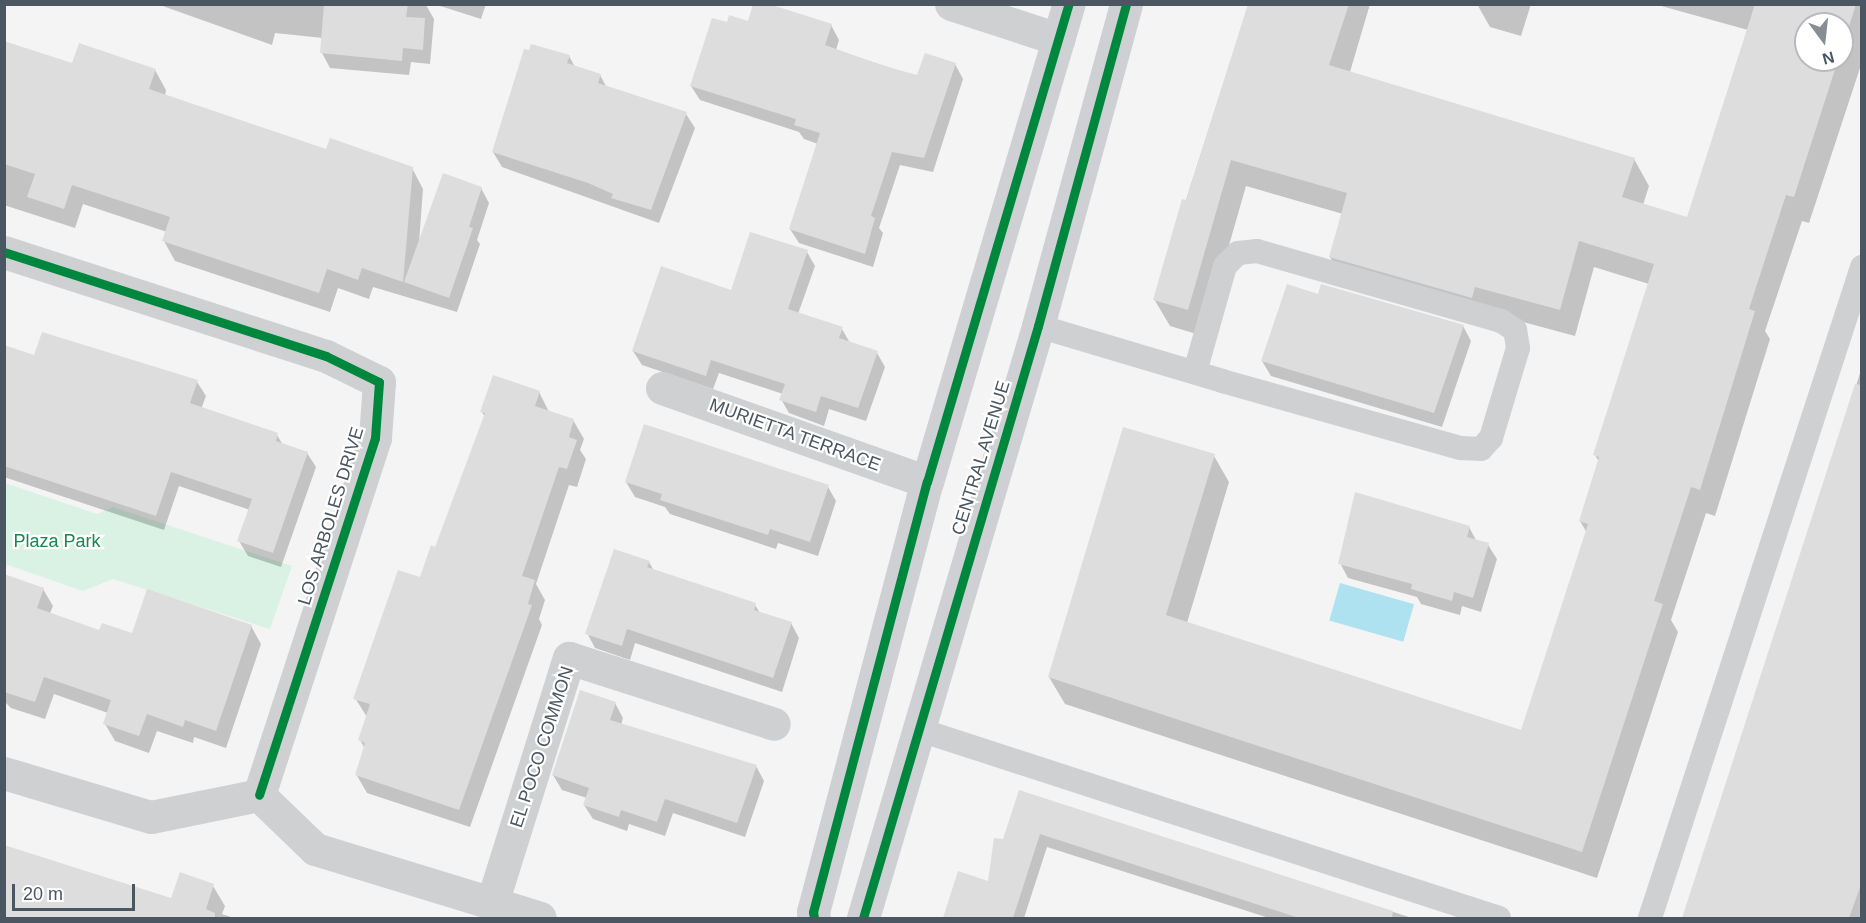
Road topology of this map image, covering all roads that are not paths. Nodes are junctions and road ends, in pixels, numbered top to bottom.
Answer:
1 (951, 4) edge
2 (1069, 4) edge
3 (1126, 4) edge
4 (1058, 39) junction
5 (4, 252) edge
6 (1862, 267) edge
7 (1038, 326) junction
8 (1195, 372) junction
9 (662, 388) dead end
10 (927, 482) junction
11 (774, 724) dead end
12 (917, 729) junction
13 (4, 773) edge
14 (259, 795) junction
15 (471, 905) edge
16 (540, 918) edge
17 (814, 918) edge
18 (862, 918) edge
19 (1498, 918) edge
20 (1650, 918) edge

1 - 4 street
2 - 4 main road
3 - 7 main road, CENTRAL AVENUE
4 - 10 main road
5 - 14 street, LOS ARBOLES DRIVE
6 - 20 lane
7 - 8 lane
7 - 12 main road, CENTRAL AVENUE
8 - 8 lane
9 - 10 street, MURIETTA TERRACE
10 - 17 main road
11 - 15 street, EL POCO COMMON
12 - 18 main road, CENTRAL AVENUE
12 - 19 lane
13 - 14 street
14 - 15 street
15 - 16 street

